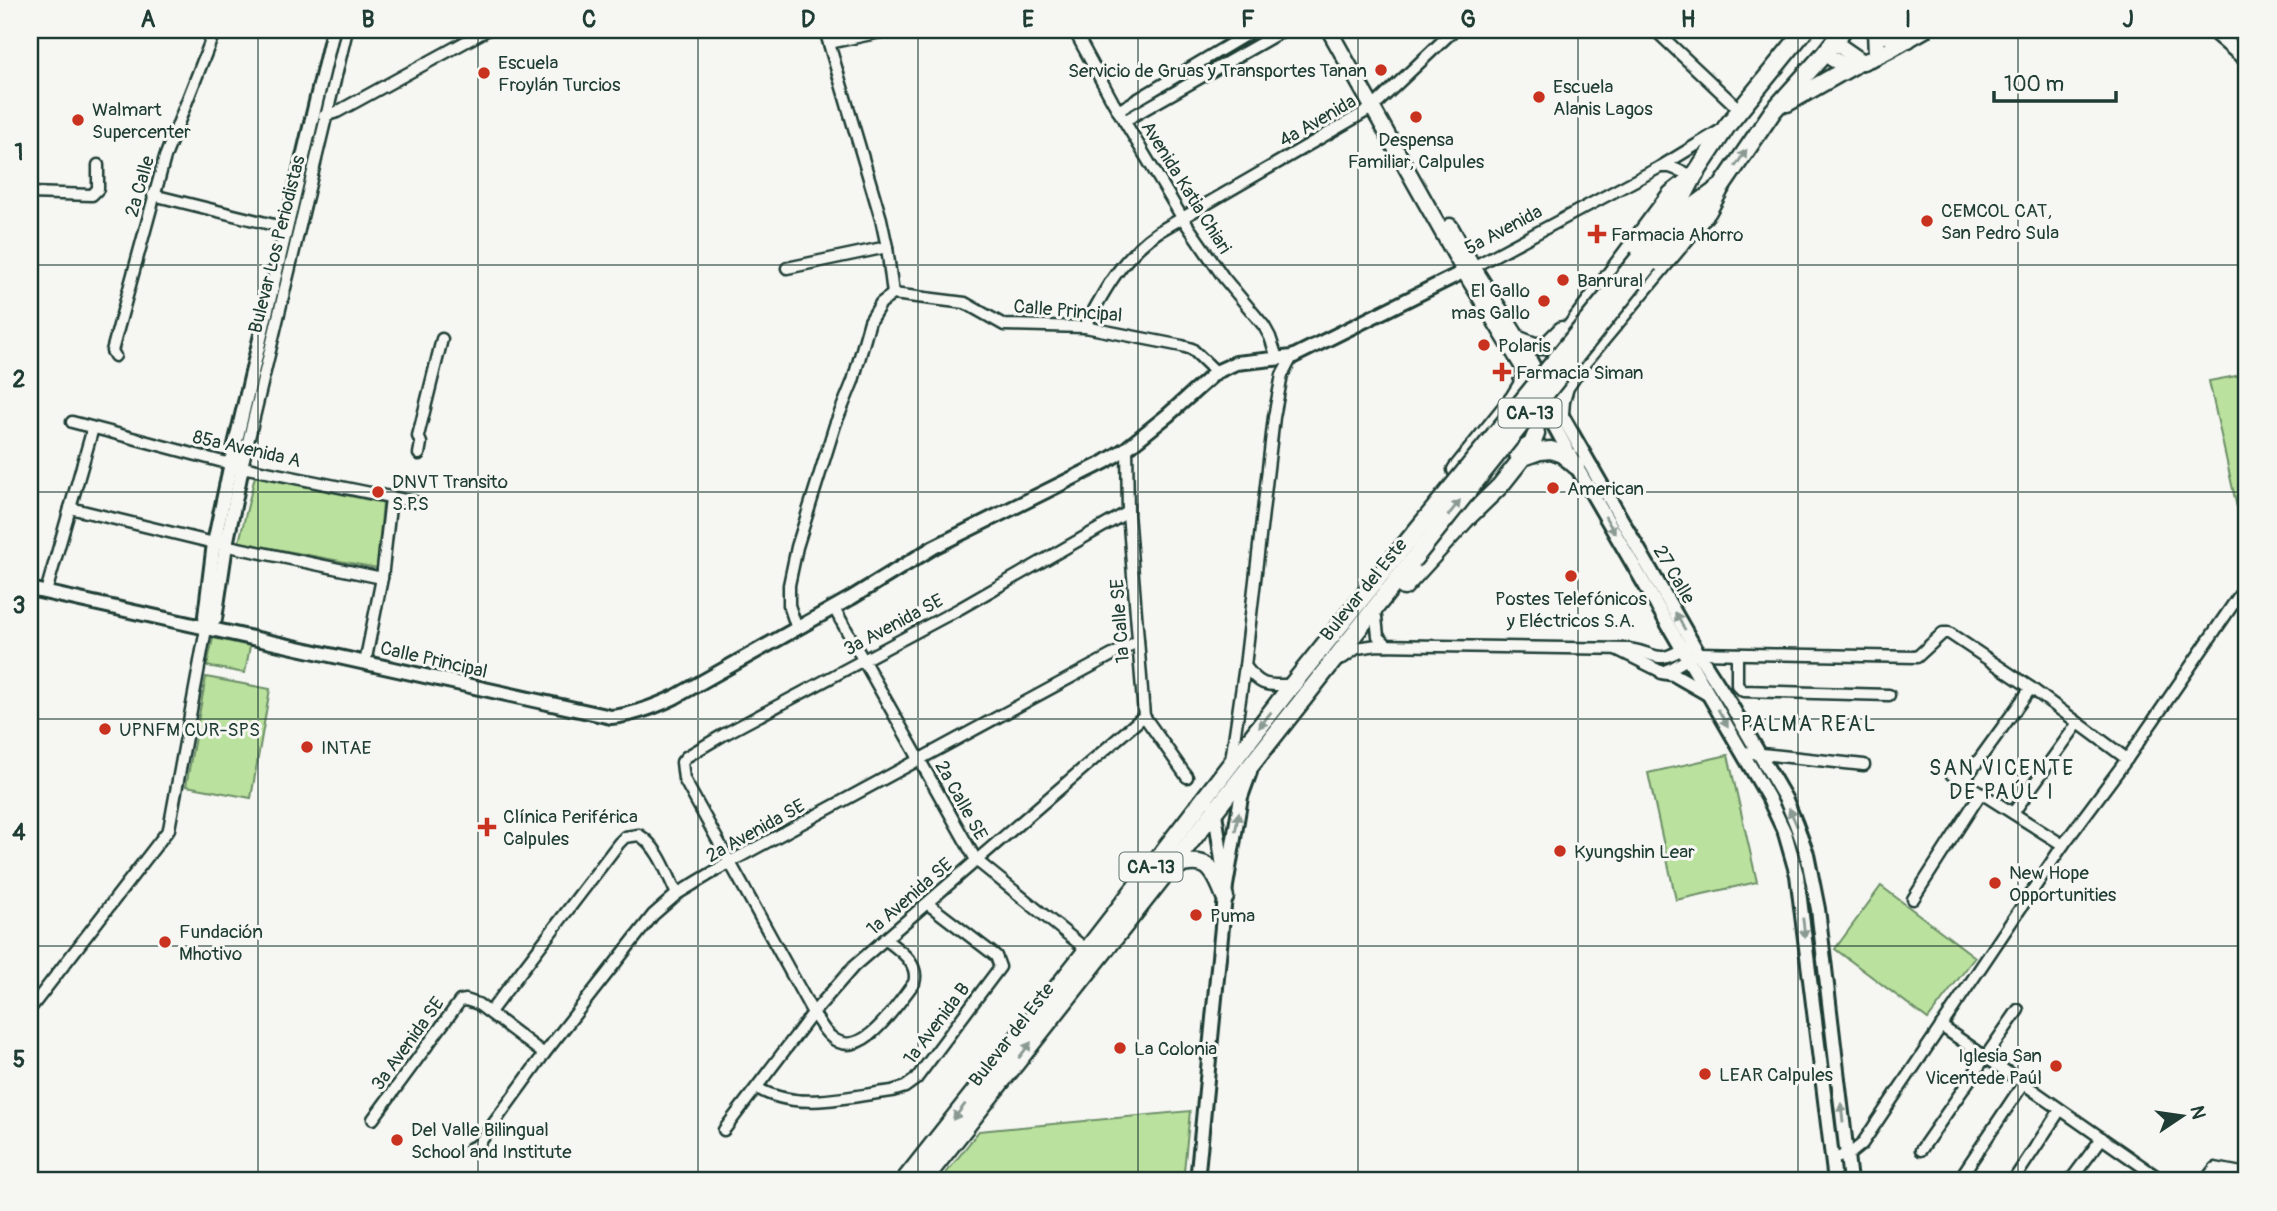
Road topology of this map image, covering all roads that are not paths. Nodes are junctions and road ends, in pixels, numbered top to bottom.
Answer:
1 (215, 30) edge
2 (333, 30) edge
3 (347, 30) edge
4 (487, 30) edge
5 (825, 30) edge
6 (890, 30) edge
7 (1074, 30) edge
8 (1254, 30) edge
9 (1284, 30) edge
10 (1329, 30) edge
11 (1339, 30) edge
12 (1454, 30) edge
13 (1655, 30) edge
14 (1878, 30) edge
15 (1925, 30) edge
16 (2212, 30) edge
17 (1802, 33) edge
18 (1908, 39) junction
19 (1834, 42) edge
20 (829, 43) junction
21 (2247, 60) edge
22 (1865, 61) junction
23 (1376, 104) junction
24 (1741, 111) junction
25 (1773, 111) junction
26 (327, 116) junction
27 (1121, 116) junction
28 (313, 117) junction
29 (1727, 126) junction
30 (98, 165) dead end
31 (1660, 167) junction
32 (1694, 176) junction
33 (1721, 186) junction
34 (30, 193) edge
35 (153, 195) junction
36 (1183, 219) junction
37 (286, 228) junction
38 (887, 247) junction
39 (1644, 261) junction
40 (788, 268) dead end
41 (1468, 269) junction
42 (893, 294) junction
43 (1586, 306) junction
44 (1085, 327) junction
45 (442, 339) dead end
46 (1519, 340) junction
47 (115, 356) dead end
48 (1292, 356) junction
49 (1277, 358) junction
50 (1581, 363) junction
51 (1524, 369) junction
52 (1216, 372) junction
53 (1560, 414) junction
54 (72, 422) dead end
55 (1492, 424) junction
56 (93, 428) junction
57 (1127, 448) junction
58 (419, 454) dead end
59 (236, 466) junction
60 (1576, 466) junction
61 (391, 498) junction
62 (415, 502) dead end
63 (70, 508) junction
64 (1128, 512) junction
65 (1466, 519) junction
66 (220, 544) junction
67 (1406, 557) junction
68 (382, 578) junction
69 (2247, 584) edge
70 (30, 589) edge
71 (46, 592) junction
72 (834, 608) junction
73 (1376, 617) junction
74 (206, 629) junction
75 (797, 629) junction
76 (1138, 641) junction
77 (1388, 645) junction
78 (1322, 648) junction
79 (1616, 649) junction
80 (1690, 651) junction
81 (1737, 654) junction
82 (1343, 657) junction
83 (864, 659) junction
84 (365, 663) junction
85 (1245, 666) junction
86 (1324, 671) junction
87 (1662, 672) junction
88 (1292, 685) junction
89 (2031, 688) junction
90 (1889, 695) dead end
91 (1710, 696) junction
92 (1144, 716) junction
93 (2078, 723) junction
94 (1743, 752) junction
95 (1758, 753) junction
96 (920, 759) junction
97 (2127, 759) junction
98 (1257, 760) junction
99 (1230, 765) junction
100 (1864, 765) dead end
101 (1951, 774) dead end
102 (1968, 775) dead end
103 (1187, 777) dead end
104 (1212, 788) junction
105 (1982, 793) junction
106 (1215, 811) junction
107 (2013, 813) junction
108 (1787, 839) junction
109 (1802, 841) junction
110 (2063, 845) junction
111 (976, 860) junction
112 (730, 862) junction
113 (1163, 863) junction
114 (1811, 873) junction
115 (1797, 875) junction
116 (1225, 892) junction
117 (677, 894) junction
118 (1913, 899) dead end
119 (928, 904) junction
120 (885, 939) junction
121 (1087, 950) junction
122 (30, 1009) edge
123 (2018, 1010) dead end
124 (490, 1012) junction
125 (813, 1013) junction
126 (1941, 1026) junction
127 (544, 1054) junction
128 (1986, 1057) junction
129 (2023, 1084) junction
130 (757, 1088) junction
131 (2060, 1110) junction
132 (373, 1119) dead end
133 (724, 1130) dead end
134 (2102, 1138) junction
135 (471, 1148) dead end
136 (1921, 1150) dead end
137 (1847, 1155) junction
138 (1833, 1159) junction
139 (2247, 1174) edge
140 (2073, 1180) edge
141 (904, 1181) edge
142 (923, 1181) edge
143 (1197, 1181) edge
144 (1835, 1181) edge
145 (1850, 1181) edge
146 (1958, 1181) edge
147 (2012, 1181) edge
148 (2164, 1181) edge
149 (2205, 1181) edge

1 - 35 street, 2a Calle
2 - 28 street, Bulevar Los Periodistas
3 - 26 street, Bulevar Los Periodistas
4 - 26 street
5 - 20 street
6 - 20 street
7 - 27 street, Avenida Katia Chiari
8 - 27 street
9 - 27 street
10 - 23 main road
11 - 23 main road, 27 Calle
12 - 23 street, 4a Avenida
13 - 24 street
14 - 18 highway
14 - 22 highway
15 - 18 main road
16 - 21 main road
17 - 19 highway
17 - 24 highway, Bulevar del Este / CA-13
18 - 22 main road
19 - 22 main road
19 - 25 highway, Bulevar del Este / CA-13
20 - 38 street
22 - 25 highway
23 - 36 street, 4a Avenida
23 - 41 main road, 27 Calle
24 - 29 highway, Bulevar del Este / CA-13
33 -> 25 highway, Bulevar del Este / CA-13
26 - 28 street
26 - 59 street, Bulevar Los Periodistas
27 - 36 street, Avenida Katia Chiari
28 - 37 street, Bulevar Los Periodistas
29 - 31 street, 5a Avenida
29 - 32 highway, Bulevar del Este / CA-13
30 - 34 street
31 - 32 street
31 - 41 street, 5a Avenida
32 - 39 highway, Bulevar del Este / CA-13
32 - 43 highway
33 - 39 highway, Bulevar del Este / CA-13
33 - 50 highway
35 - 37 street
35 - 47 street, 2a Calle
36 - 44 street, 4a Avenida
36 - 49 street, Avenida Katia Chiari
37 - 59 street, Bulevar Los Periodistas
38 - 40 street
38 - 42 street
39 - 67 highway, Bulevar del Este / CA-13, bridge
41 - 46 main road, 27 Calle
41 - 48 street, 5a Avenida
41 - 51 main road, 27 Calle
42 - 44 street, Calle Principal
42 - 75 street
43 - 46 highway
43 - 50 highway
44 - 52 street, Calle Principal
45 - 58 street
46 - 53 street, 27 Calle
48 - 49 street, Calle Principal
48 - 85 street
49 - 52 street, Calle Principal
50 - 53 highway
51 - 55 highway
51 - 60 street, 27 Calle
52 - 57 street, Calle Principal
80 -> 53 street, 27 Calle
54 - 56 street, 85a Avenida A
55 - 65 highway
55 - 78 highway
56 - 59 street, 85a Avenida A
56 - 63 street
57 - 64 street, 1a Calle SE
57 - 72 street, Calle Principal
59 - 61 street, 85a Avenida A
59 - 66 street, Bulevar Los Periodistas
60 - 65 highway
60 -> 80 street, 27 Calle
61 - 62 street, 85a Avenida A
61 - 68 street
63 - 66 street
63 - 71 street
64 - 76 street, 1a Calle SE
64 - 83 street, 3a Avenida SE
65 - 73 highway
66 - 68 street
66 - 74 street, Bulevar Los Periodistas
67 - 78 highway, Bulevar del Este / CA-13
67 - 86 highway, Bulevar del Este / CA-13
68 - 84 street
69 - 97 street
70 - 71 street, Calle Principal
71 - 74 street, Calle Principal
72 - 75 street, Calle Principal
72 - 83 street, 2a Calle SE
73 - 77 street
73 - 82 highway
74 - 84 street, Calle Principal
74 - 122 street, Bulevar Los Periodistas
75 - 84 street, Calle Principal
76 - 92 street, 1a Calle SE
76 - 96 street, 2a Avenida SE
77 - 79 street
77 - 82 street
78 - 88 highway, Bulevar del Este / CA-13
79 - 80 street
79 - 87 street
80 - 81 street
80 - 87 street
80 - 91 street, 27 Calle
80 - 95 street, 27 Calle
81 - 89 street
81 - 90 street
82 - 86 highway
83 - 96 street, 2a Calle SE
83 - 112 street, 3a Avenida SE
85 - 88 street
85 - 99 street
86 - 98 highway, Bulevar del Este / CA-13
87 - 91 street
88 -> 99 highway, Bulevar del Este / CA-13
89 - 93 street
89 - 102 street
91 -> 94 street, 27 Calle
92 - 103 street
92 - 111 street, 1a Avenida SE
93 - 97 street
93 - 107 street
94 - 95 street
94 - 108 street, 27 Calle
95 - 100 street
109 -> 95 street, 27 Calle
96 - 111 street, 2a Calle SE
96 - 112 street, 2a Avenida SE
97 - 110 street
98 - 106 highway, Bulevar del Este / CA-13
116 -> 98 street
99 - 104 highway, Bulevar del Este / CA-13
101 - 105 street
104 - 106 street
104 - 113 highway, Bulevar del Este / CA-13
105 - 107 street
105 - 118 street
106 - 113 highway, Bulevar del Este / CA-13
106 - 116 street
107 - 110 street
108 - 109 street
108 - 115 street, 27 Calle
109 - 114 street, 27 Calle
110 - 126 street
111 - 119 street, 1a Avenida SE
111 - 121 street, 2a Calle SE
112 - 117 street, 2a Avenida SE
112 - 125 street
113 - 116 highway
113 - 121 highway, Bulevar del Este / CA-13
142 -> 113 highway, Bulevar del Este / CA-13
114 - 115 street
137 -> 114 street, 27 Calle
115 -> 138 street, 27 Calle
116 - 143 street
117 - 124 street
117 - 127 street, 2a Avenida SE
119 - 120 street, 1a Avenida SE
119 - 130 street, 1a Avenida B
120 - 125 street, 1a Avenida SE
120 - 125 street
121 -> 141 highway, Bulevar del Este / CA-13
123 - 128 street
124 - 127 street
124 - 132 street, 3a Avenida SE
125 - 130 street, 1a Avenida SE
126 - 128 street
126 - 137 street
127 - 135 street, 2a Avenida SE
128 - 129 street
128 - 136 street
129 - 131 street
129 - 146 street
130 - 133 street, 1a Avenida SE
131 - 134 street
131 - 147 street
134 - 140 street
134 - 148 street
137 - 138 street
137 - 145 street, 27 Calle
138 - 144 street, 27 Calle
139 - 149 street

